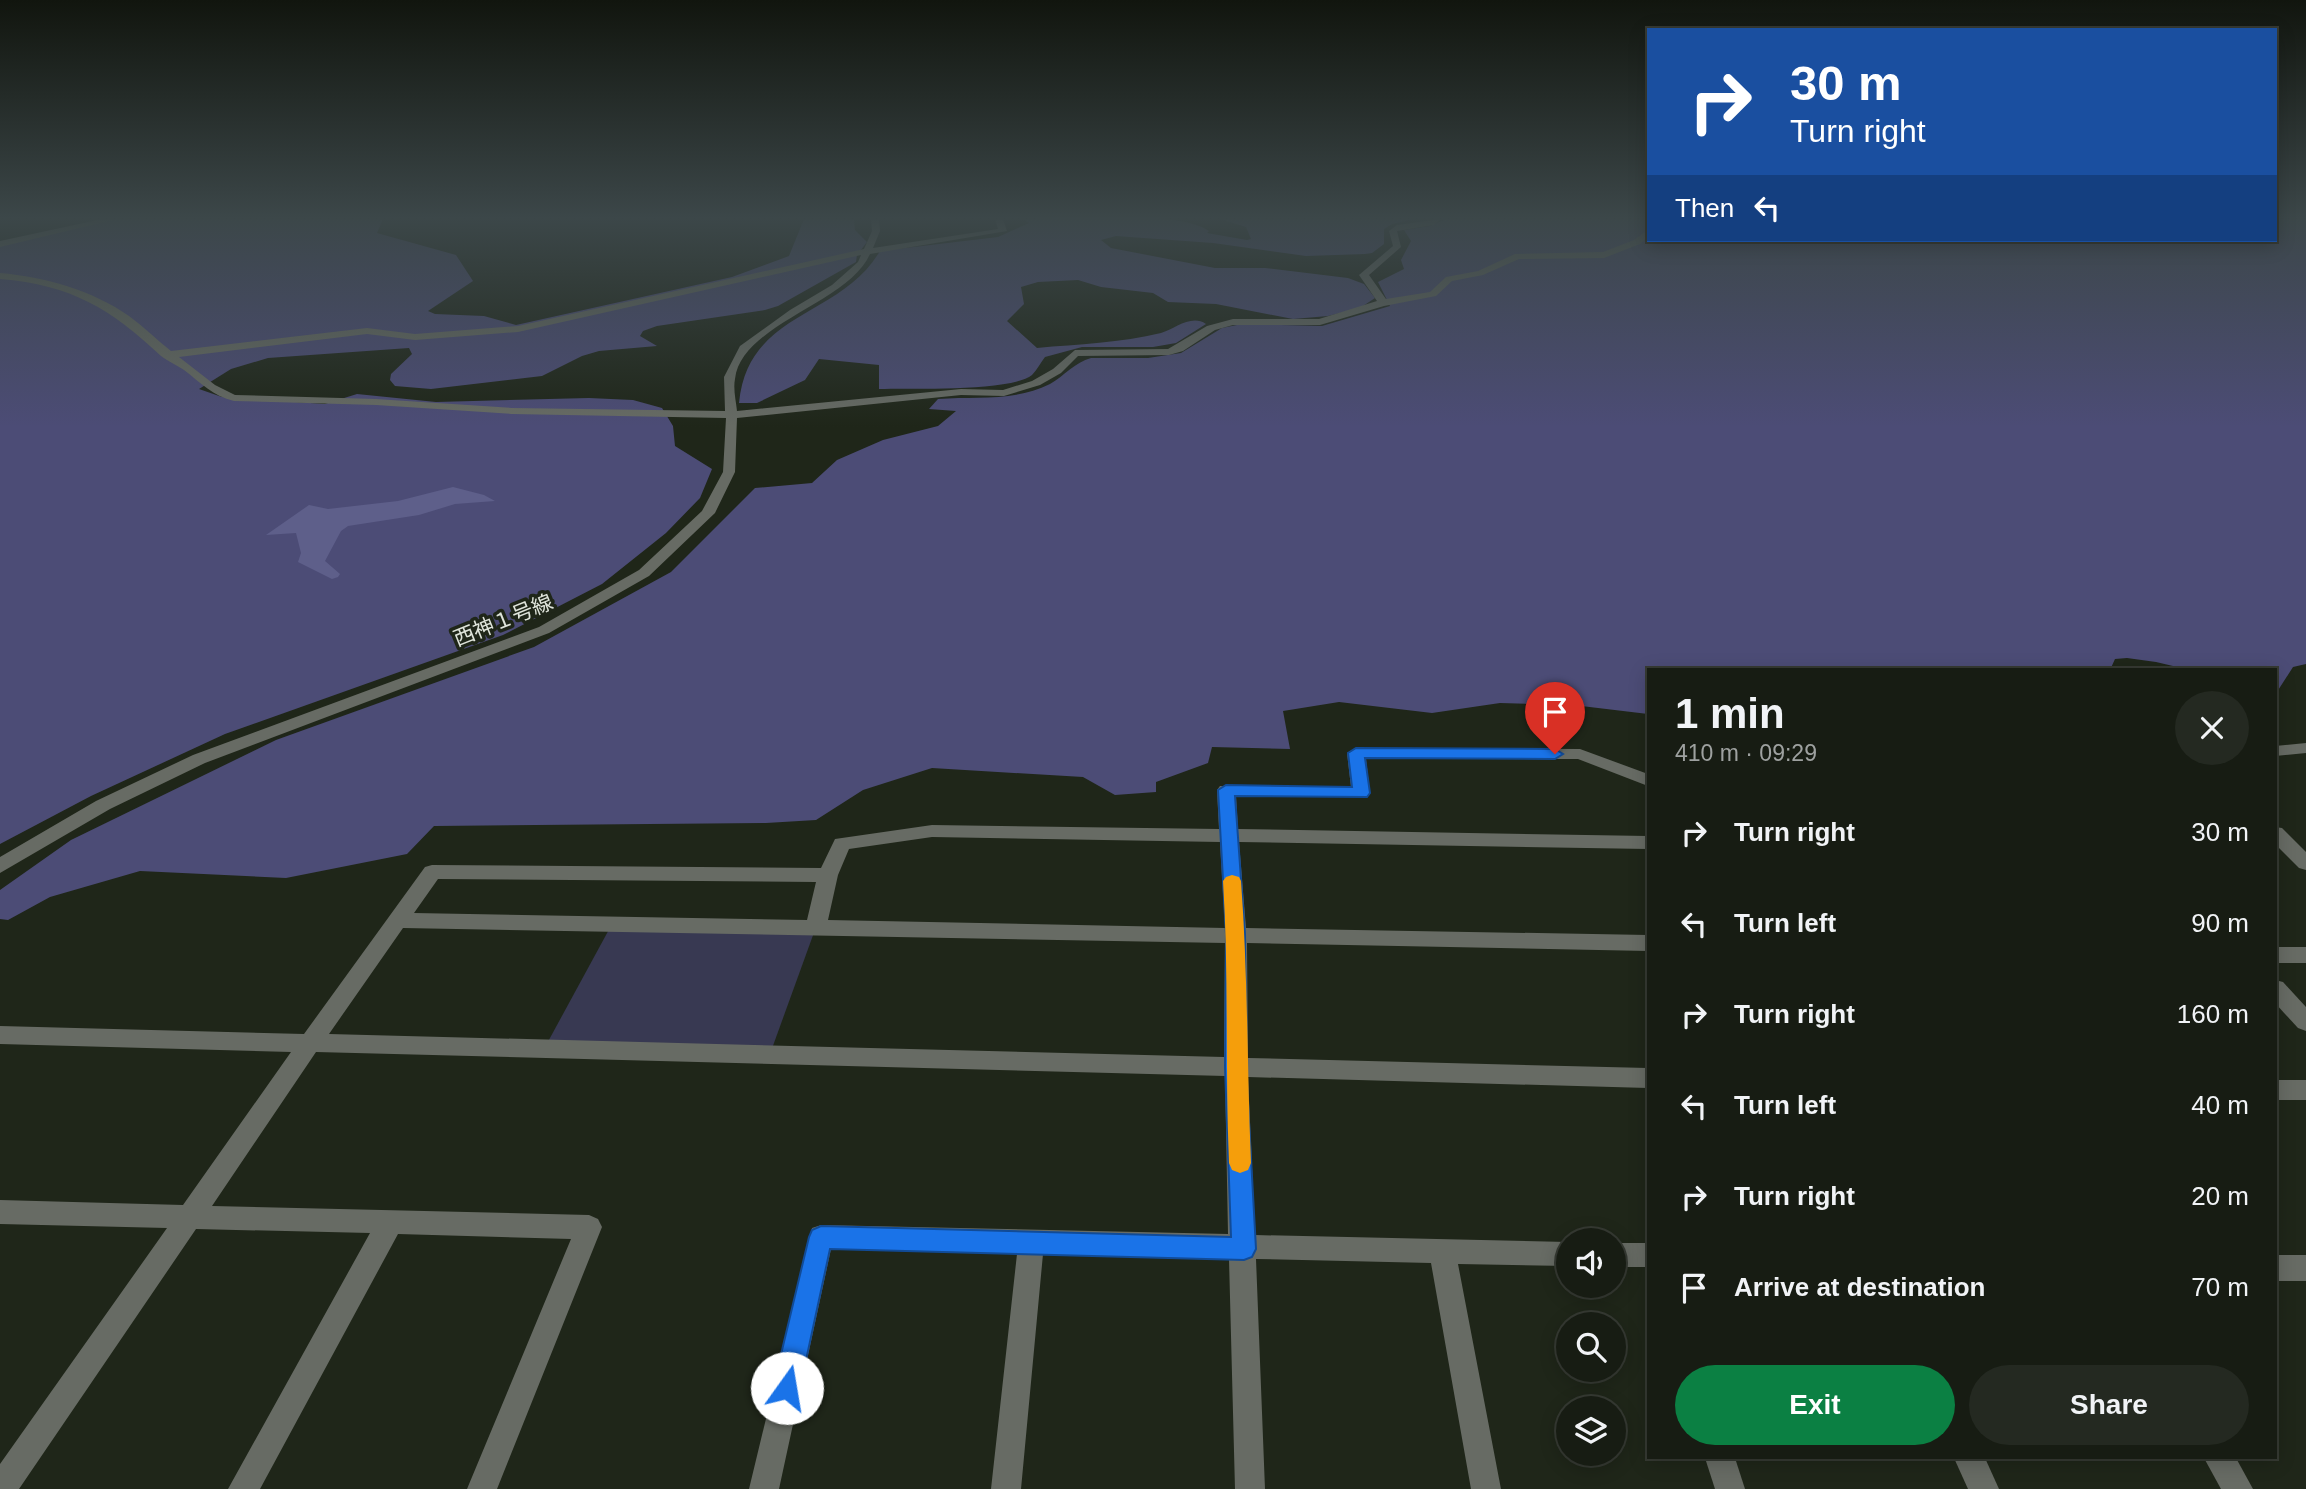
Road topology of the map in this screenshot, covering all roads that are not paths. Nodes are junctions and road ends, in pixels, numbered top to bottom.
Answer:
1 (61, 288) edge
2 (697, 288) edge
3 (833, 288) edge
4 (1374, 288) edge
5 (1439, 288) edge
6 (1382, 303) junction
7 (166, 355) junction
8 (731, 415) junction
9 (2306, 748) edge
10 (2277, 751) edge
11 (1647, 780) edge
12 (2277, 835) edge
13 (1229, 836) junction
14 (1647, 842) edge
15 (2306, 863) edge
16 (0, 866) edge
17 (828, 875) junction
18 (396, 920) junction
19 (816, 927) junction
20 (1236, 934) junction
21 (1647, 943) edge
22 (2277, 955) edge
23 (2306, 955) edge
24 (2277, 990) edge
25 (2306, 1022) edge
26 (0, 1035) edge
27 (310, 1043) junction
28 (1236, 1067) junction
29 (1647, 1077) edge
30 (2277, 1090) edge
31 (2306, 1090) edge
32 (0, 1212) edge
33 (188, 1218) junction
34 (390, 1223) junction
35 (1031, 1243) junction
36 (1244, 1249) junction
37 (1442, 1252) junction
38 (1556, 1254) edge
39 (1626, 1255) edge
40 (1647, 1255) edge
41 (2277, 1268) edge
42 (2306, 1268) edge
43 (1720, 1459) edge
44 (1969, 1459) edge
45 (2220, 1459) edge
46 (1, 1489) edge
47 (243, 1489) edge
48 (482, 1489) edge
49 (764, 1489) edge
50 (1006, 1489) edge
51 (1250, 1489) edge
52 (1486, 1489) edge
53 (1730, 1489) edge
54 (1984, 1489) edge
55 (2238, 1489) edge

1 - 7 street
2 - 7 street
3 - 8 street, 西神１号線
4 - 6 street
5 - 6 street
6 - 8 street
7 - 8 street
8 - 16 street, 西神１号線
9 - 10 street
11 - 13 street
12 - 15 street
13 - 14 street
13 - 17 street
13 - 20 street
17 - 18 street
17 - 19 street
18 - 19 street
18 - 27 street
19 - 20 street
20 - 21 street
20 - 28 street
22 - 23 street
24 - 25 street
26 - 27 street
27 - 28 street
27 - 33 street
28 - 29 street
28 - 36 street
30 - 31 street
32 - 33 street
33 - 34 street
33 - 46 street
34 - 47 street
34 - 48 street
35 - 36 street
35 - 49 street
35 - 50 street
36 - 37 street
36 - 51 street
37 - 38 street
37 - 52 street
39 - 40 street
41 - 42 street
43 - 53 street
44 - 54 street
45 - 55 street

